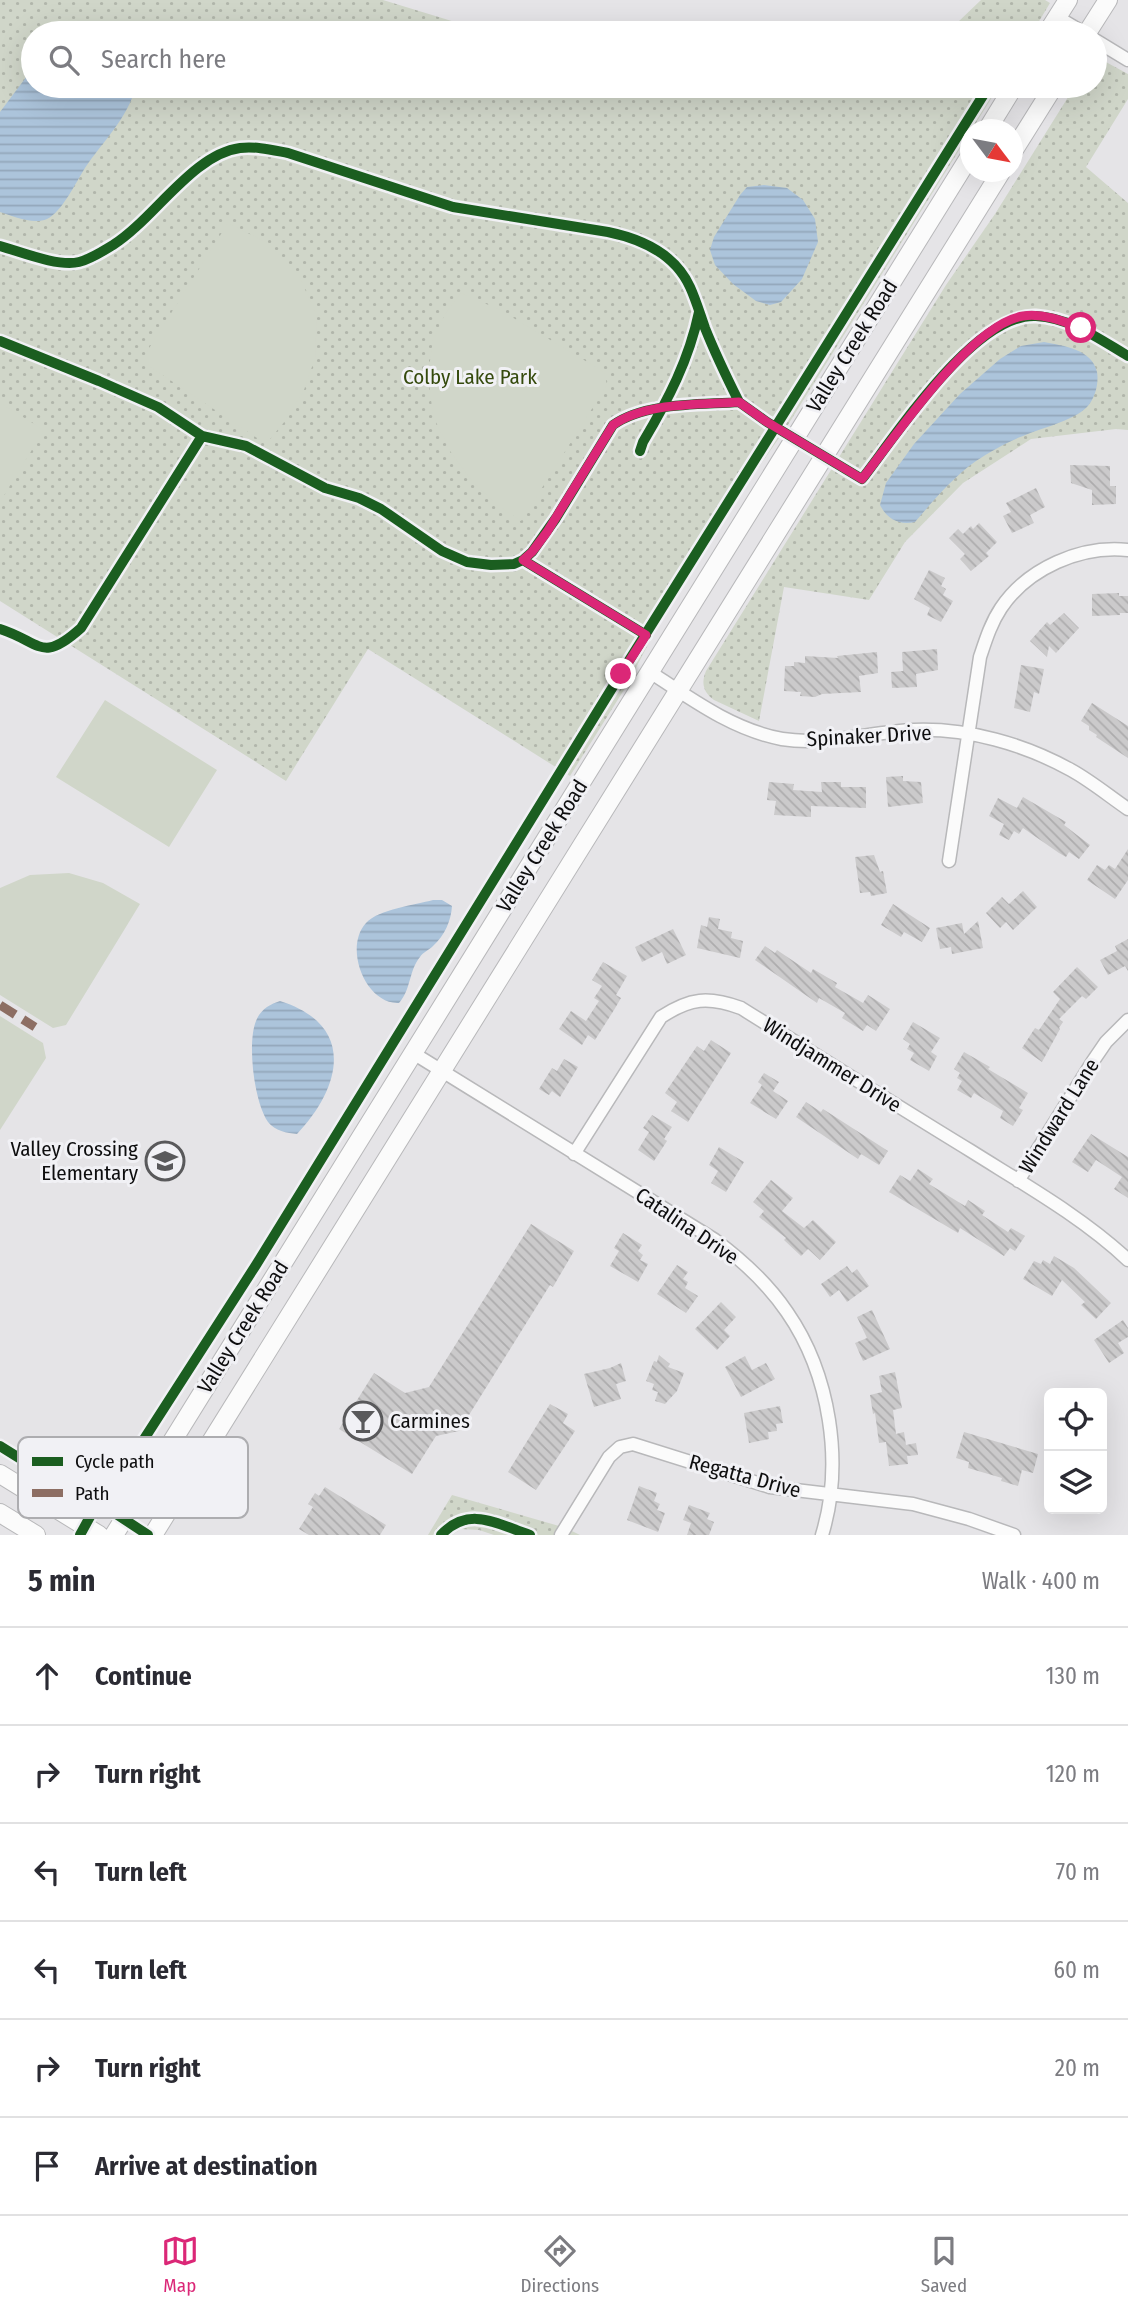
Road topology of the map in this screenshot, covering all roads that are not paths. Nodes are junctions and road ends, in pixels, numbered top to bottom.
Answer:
1 (1068, 0) edge
2 (1108, 0) edge
3 (1057, 17) junction
4 (1054, 21) edge
5 (1064, 21) edge
6 (1094, 21) edge
7 (1107, 47) edge
8 (1128, 60) edge
9 (1007, 98) edge
10 (1047, 98) edge
11 (994, 119) edge
12 (1023, 137) edge
13 (960, 174) edge
14 (995, 182) edge
15 (1128, 550) edge
16 (650, 672) junction
17 (678, 691) junction
18 (967, 733) junction
19 (1128, 809) edge
20 (949, 861) dead end
21 (1128, 1020) edge
22 (413, 1053) junction
23 (442, 1071) junction
24 (574, 1154) junction
25 (1018, 1181) junction
26 (1128, 1260) edge
27 (175, 1437) edge
28 (214, 1437) edge
29 (0, 1474) edge
30 (18, 1485) edge
31 (830, 1496) junction
32 (0, 1513) edge
33 (71, 1518) edge
34 (125, 1518) edge
35 (164, 1518) edge
36 (36, 1535) edge
37 (99, 1535) edge
38 (114, 1535) edge
39 (153, 1535) edge
40 (561, 1535) edge
41 (822, 1535) edge
42 (1014, 1535) edge

1 - 3 main road
2 - 6 main road
3 - 4 main road
3 - 5 street
7 - 8 street
9 - 11 main road
10 - 12 main road
13 - 16 main road, Valley Creek Road
14 - 17 main road, Valley Creek Road
15 - 18 street
16 - 17 street, Spinaker Drive
16 - 22 main road, Valley Creek Road
17 - 18 street, Spinaker Drive
17 - 23 main road, Valley Creek Road
18 - 19 street, Spinaker Drive
18 - 20 street
21 - 25 street, Windward Lane
22 - 23 street, Catalina Drive
22 - 27 main road, Valley Creek Road
23 - 24 street, Catalina Drive
23 - 28 main road, Valley Creek Road
24 - 25 street, Windjammer Drive
24 - 31 street, Catalina Drive
25 - 26 street, Windjammer Drive
29 - 30 main road
31 - 40 street, Regatta Drive
31 - 41 street, Catalina Drive
31 - 42 street, Regatta Drive
32 - 36 main road
33 - 37 main road
34 - 38 main road, Valley Creek Road
35 - 39 main road, Valley Creek Road

